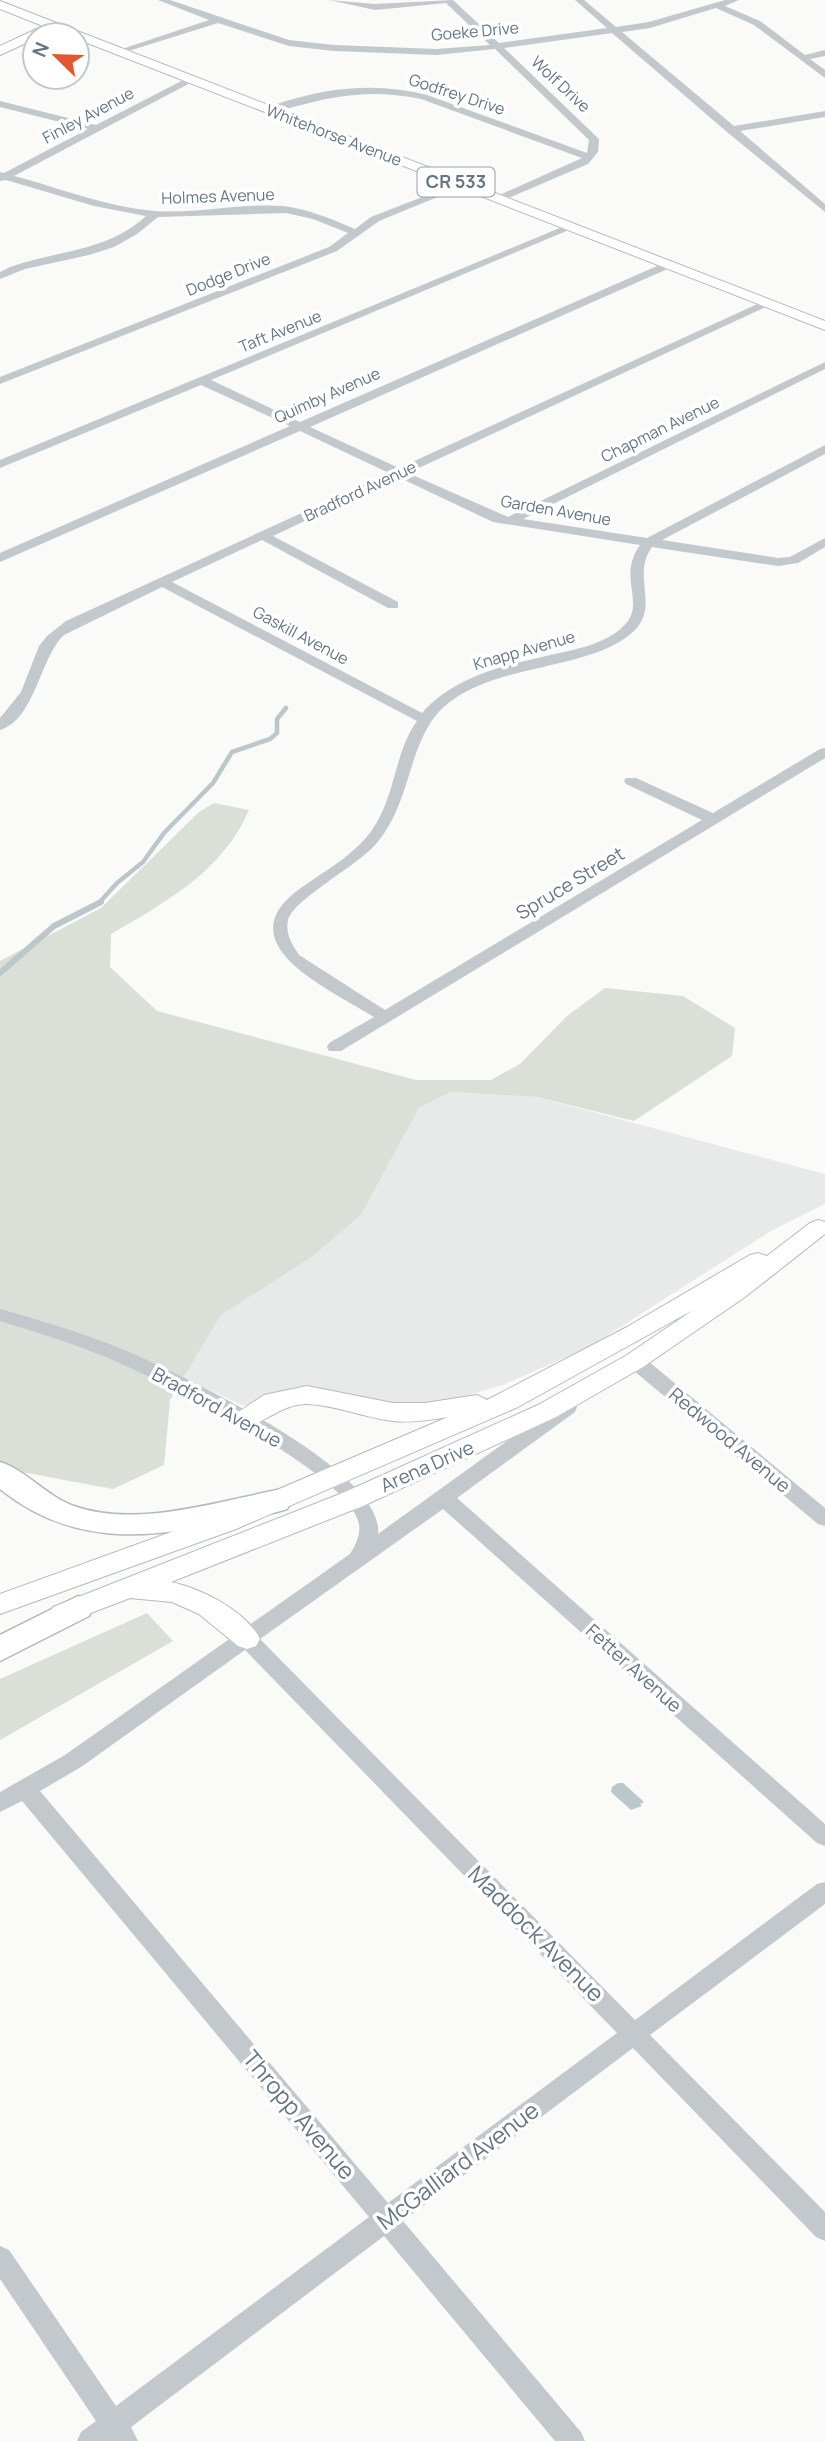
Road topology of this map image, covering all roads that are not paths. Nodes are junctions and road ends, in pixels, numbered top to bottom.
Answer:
1 (162, 0) edge
2 (333, 0) edge
3 (447, 0) edge
4 (579, 0) edge
5 (735, 0) edge
6 (0, 5) edge
7 (716, 5) junction
8 (218, 20) junction
9 (40, 21) edge
10 (615, 31) junction
11 (21, 41) edge
12 (91, 41) edge
13 (498, 46) junction
14 (0, 51) edge
15 (122, 52) junction
16 (825, 53) edge
17 (803, 58) junction
18 (825, 75) edge
19 (191, 79) junction
20 (0, 104) edge
21 (271, 110) junction
22 (825, 114) edge
23 (96, 128) junction
24 (730, 130) junction
25 (589, 157) junction
26 (2, 177) edge
27 (462, 185) junction
28 (499, 199) junction
29 (825, 209) edge
30 (155, 214) junction
31 (571, 227) junction
32 (354, 232) junction
33 (668, 265) junction
34 (3, 272) edge
35 (766, 303) junction
36 (825, 326) edge
37 (825, 365) edge
38 (201, 380) junction
39 (0, 382) edge
40 (299, 426) junction
41 (825, 449) edge
42 (4, 458) edge
43 (399, 473) junction
44 (509, 521) junction
45 (262, 536) junction
46 (825, 542) edge
47 (648, 543) junction
48 (2, 555) edge
49 (162, 582) junction
50 (393, 605) dead end
51 (423, 719) junction
52 (0, 726) edge
53 (825, 752) edge
54 (631, 780) dead end
55 (713, 819) junction
56 (385, 1017) junction
57 (335, 1047) dead end
58 (823, 1228) edge
59 (0, 1315) edge
60 (635, 1361) junction
61 (607, 1378) junction
62 (540, 1384) junction
63 (246, 1419) junction
64 (0, 1473) edge
65 (335, 1476) junction
66 (444, 1498) junction
67 (354, 1499) junction
68 (276, 1501) junction
69 (825, 1519) edge
70 (356, 1561) junction
71 (119, 1590) junction
72 (0, 1604) edge
73 (78, 1608) junction
74 (0, 1636) edge
75 (247, 1639) junction
76 (0, 1649) edge
77 (26, 1790) junction
78 (0, 1803) edge
79 (825, 1837) edge
80 (825, 1891) edge
81 (635, 2034) junction
82 (386, 2219) junction
83 (825, 2229) edge
84 (0, 2258) edge
85 (119, 2432) edge
86 (90, 2441) edge
87 (572, 2441) edge

1 - 8 street, Goeke Drive
2 - 3 street
3 - 13 street, Wolf Drive
4 - 10 street
5 - 7 street, Goeke Drive
6 - 9 main road, Whitehorse Avenue / CR 533
7 - 10 street, Goeke Drive
7 - 17 street
8 - 13 street, Goeke Drive
8 - 15 street
10 - 13 street, Goeke Drive
10 - 24 street
11 - 14 main road
12 - 15 main road, Whitehorse Avenue / CR 533
13 - 25 street, Wolf Drive
15 - 19 main road, Whitehorse Avenue / CR 533
16 - 17 street
17 - 18 street
19 - 21 main road, Whitehorse Avenue / CR 533
19 - 23 street, Finley Avenue
20 - 23 street
21 - 25 street, Godfrey Drive
21 - 27 main road, Whitehorse Avenue / CR 533
22 - 24 street
23 - 26 street, Finley Avenue
24 - 29 street
25 - 28 street
26 - 30 street, Holmes Avenue
27 - 28 main road, Whitehorse Avenue / CR 533
27 - 32 street, Dodge Drive
28 - 31 main road, Whitehorse Avenue / CR 533
30 - 32 street, Holmes Avenue
30 - 34 street
31 - 33 main road, Whitehorse Avenue / CR 533
31 - 38 street, Taft Avenue
32 - 39 street, Dodge Drive
33 - 35 main road, Whitehorse Avenue / CR 533
33 - 40 street, Quimby Avenue
35 - 36 main road, Whitehorse Avenue / CR 533
35 - 43 street, Bradford Avenue
37 - 44 street, Chapman Avenue
38 - 40 street, Garden Avenue
38 - 42 street, Taft Avenue
40 - 43 street, Garden Avenue
40 - 48 street, Quimby Avenue
41 - 47 street
43 - 44 street, Garden Avenue
43 - 45 street, Bradford Avenue
44 - 47 street, Garden Avenue
45 - 49 street, Bradford Avenue
45 - 50 street
46 - 47 street, Garden Avenue
47 - 51 street, Knapp Avenue
49 - 51 street, Gaskill Avenue
49 - 52 street, Bradford Avenue
51 - 56 street, Knapp Avenue
53 - 55 street, Spruce Street
54 - 55 street
55 - 56 street, Spruce Street
56 - 57 street, Spruce Street
58 - 60 main road, Arena Drive
58 - 62 main road, Arena Drive
59 - 63 street, Bradford Avenue
60 - 61 main road, Arena Drive
60 - 69 street, Redwood Avenue
61 - 66 street
61 - 67 main road, Arena Drive
62 - 63 main road
62 - 65 main road, Arena Drive
63 - 65 street, Bradford Avenue
64 - 68 highway
65 - 67 street, Bradford Avenue
65 - 68 main road, Arena Drive
66 - 70 street
66 - 79 street, Fetter Avenue
67 - 70 street, Bradford Avenue
67 - 71 main road, Arena Drive
68 - 72 main road, Arena Drive
70 - 75 street
71 - 73 main road, Arena Drive
71 - 75 main road
73 - 74 main road, Arena Drive
73 - 76 highway
75 - 77 street
75 - 81 street, Maddock Avenue
77 - 78 street
77 - 82 street, Thropp Avenue
80 - 81 street, McGalliard Avenue
81 - 82 street, McGalliard Avenue
81 - 83 street, Maddock Avenue
82 - 85 street, McGalliard Avenue
82 - 87 street, Thropp Avenue
84 - 85 street
85 - 86 street, McGalliard Avenue

